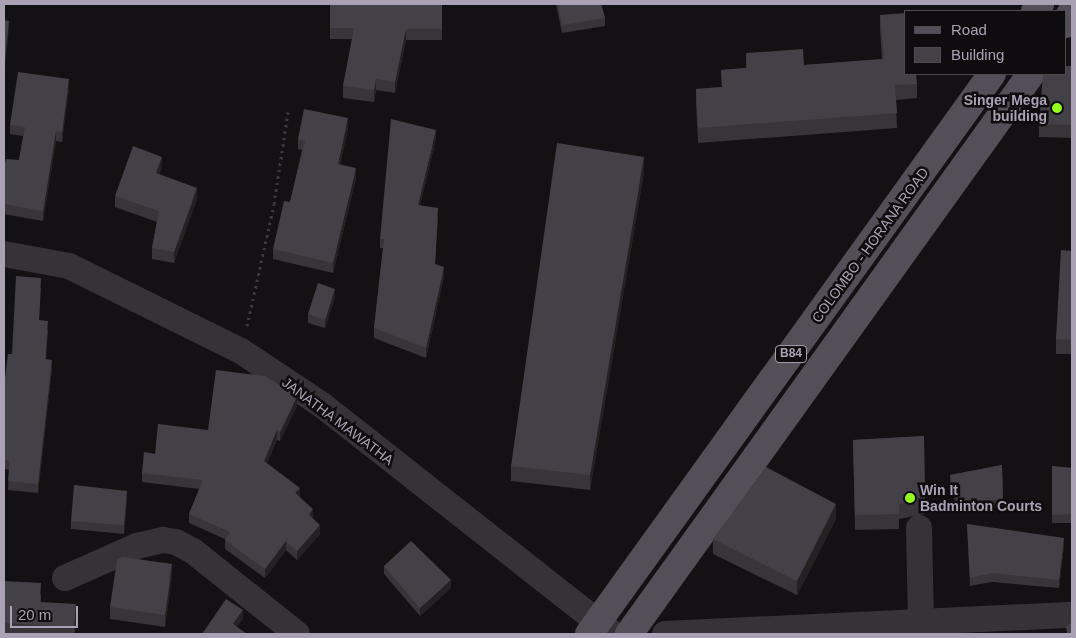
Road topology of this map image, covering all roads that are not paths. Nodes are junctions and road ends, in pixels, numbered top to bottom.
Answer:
1 (1072, 11) edge
2 (1066, 22) edge
3 (991, 75) edge
4 (1031, 75) edge
5 (892, 215) junction
6 (918, 234) junction
7 (4, 254) edge
8 (919, 528) dead end
9 (65, 578) dead end
10 (1072, 615) edge
11 (921, 622) junction
12 (994, 627) edge
13 (600, 630) edge
14 (297, 634) edge
15 (629, 634) edge
16 (665, 634) edge

1 - 2 main road
3 - 5 main road, COLOMBO - HORANA ROAD / B84
4 - 6 main road, B84
5 - 6 main road
5 - 13 main road, COLOMBO - HORANA ROAD / B84
6 - 15 main road, B84
7 - 13 street, JANATHA MAWATHA
8 - 11 street
9 - 14 street
10 - 12 street
11 - 12 street
11 - 16 street

